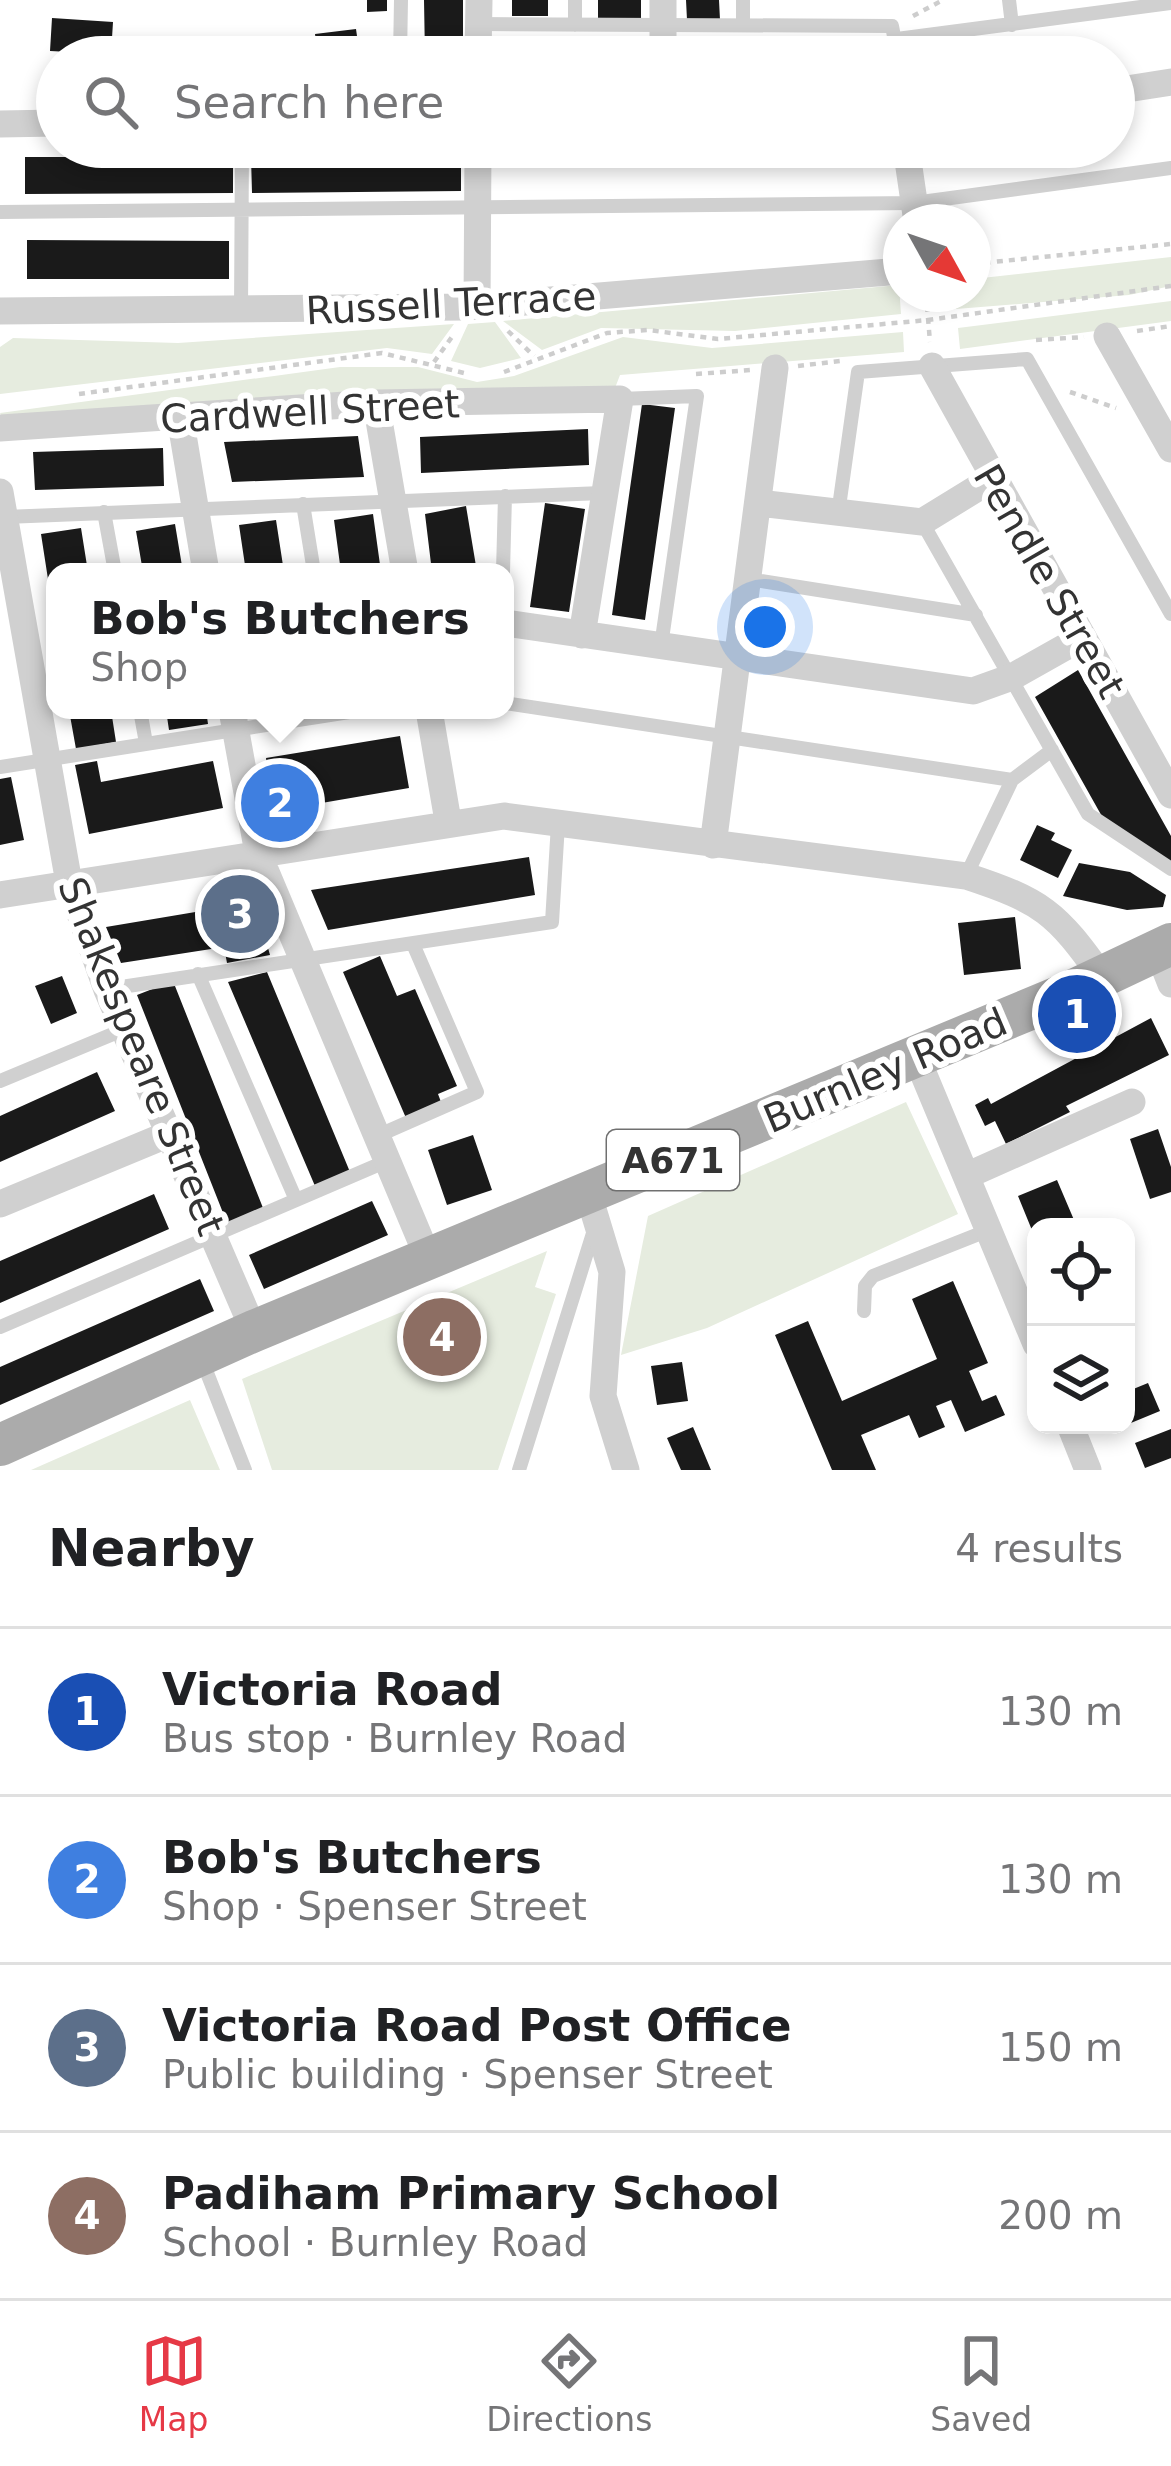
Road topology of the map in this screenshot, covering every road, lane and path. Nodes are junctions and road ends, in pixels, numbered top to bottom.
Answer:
1 (400, 0) edge
2 (575, 0) edge
3 (743, 0) edge
4 (943, 0) edge
5 (1009, 0) edge
6 (1171, 3) edge
7 (478, 12) edge
8 (663, 12) edge
9 (575, 25) junction
10 (743, 25) junction
11 (1012, 25) junction
12 (894, 32) junction
13 (400, 36) edge
14 (895, 36) edge
15 (1171, 82) edge
16 (1135, 88) edge
17 (0, 124) edge
18 (36, 124) edge
19 (1171, 167) edge
20 (242, 168) edge
21 (477, 168) edge
22 (909, 168) edge
23 (915, 204) edge
24 (966, 204) edge
25 (476, 209) junction
26 (242, 210) junction
27 (0, 212) edge
28 (883, 213) edge
29 (1171, 244) edge
30 (991, 262) edge
31 (883, 272) edge
32 (1171, 286) edge
33 (486, 305) junction
34 (0, 311) edge
35 (241, 312) junction
36 (927, 312) edge
37 (928, 320) junction
38 (1171, 326) edge
39 (1107, 336) joint
40 (536, 358) junction
41 (932, 366) junction
42 (776, 368) dead end
43 (492, 373) dead end
44 (471, 376) dead end
45 (1040, 382) junction
46 (68, 395) dead end
47 (620, 399) junction
48 (376, 404) junction
49 (180, 417) junction
50 (1155, 422) junction
51 (0, 428) edge
52 (1171, 449) edge
53 (992, 478) junction
54 (602, 493) junction
55 (505, 496) junction
56 (393, 500) junction
57 (758, 503) junction
58 (2, 504) edge
59 (303, 504) junction
60 (194, 509) junction
61 (104, 512) junction
62 (838, 514) junction
63 (922, 522) junction
64 (113, 563) edge
65 (204, 563) edge
66 (313, 563) edge
67 (404, 563) edge
68 (503, 563) edge
69 (748, 579) junction
70 (1171, 614) edge
71 (976, 615) junction
72 (514, 624) edge
73 (582, 635) junction
74 (1082, 637) junction
75 (662, 646) junction
76 (738, 659) junction
77 (1012, 677) junction
78 (514, 704) edge
79 (142, 719) edge
80 (233, 719) edge
81 (431, 719) edge
82 (728, 737) junction
83 (146, 743) junction
84 (1052, 750) junction
85 (46, 760) junction
86 (0, 767) edge
87 (1012, 780) junction
88 (1171, 795) edge
89 (448, 821) junction
90 (558, 824) junction
91 (713, 845) junction
92 (258, 853) junction
93 (1171, 869) edge
94 (966, 876) junction
95 (69, 883) junction
96 (0, 895) edge
97 (412, 944) junction
98 (301, 956) junction
99 (1166, 959) edge
100 (198, 974) junction
101 (1102, 977) junction
102 (107, 990) junction
103 (125, 1029) junction
104 (916, 1056) junction
105 (0, 1081) edge
106 (1132, 1102) dead end
107 (169, 1134) junction
108 (382, 1149) junction
109 (967, 1176) junction
110 (296, 1200) junction
111 (0, 1204) edge
112 (592, 1210) junction
113 (989, 1230) junction
114 (213, 1236) junction
115 (429, 1260) junction
116 (864, 1311) dead end
117 (1029, 1326) edge
118 (0, 1327) edge
119 (254, 1331) junction
120 (201, 1355) junction
121 (1074, 1434) edge
122 (0, 1445) edge
123 (244, 1470) edge
124 (519, 1470) edge
125 (626, 1470) edge
126 (1088, 1470) edge

1 - 13 lane
2 - 9 lane
3 - 10 lane
4 - 12 path
5 - 11 lane
6 - 11 lane
7 - 9 lane
8 - 9 lane
8 - 10 lane
10 - 12 lane
11 - 12 lane
12 - 14 lane
15 - 16 street
17 - 18 street
19 - 24 lane
20 - 26 lane
21 - 25 street
22 - 23 street
25 - 26 lane
25 - 28 lane
25 - 33 street
26 - 27 lane
26 - 35 lane
29 - 30 path
31 - 33 street, Russell Terrace
32 - 37 path
33 - 35 street, Russell Terrace
33 - 40 path
34 - 35 street, Russell Terrace
36 - 37 path
37 - 40 path
37 - 41 path
38 - 39 path
39 - 50 street
40 - 43 path
41 - 45 lane
41 - 53 street, Pendle Street
41 - 62 lane
42 - 57 street
44 - 46 path
45 - 50 path
45 - 70 lane
47 - 48 street, Cardwell Street
47 - 54 street
47 - 75 lane
48 - 49 street, Cardwell Street
48 - 56 street
49 - 51 street, Cardwell Street
49 - 60 street
50 - 52 street
53 - 63 street
53 - 74 street, Pendle Street
54 - 55 lane
54 - 73 street
55 - 56 lane
55 - 68 lane
56 - 59 lane
56 - 67 street
57 - 62 street
57 - 69 street
58 - 61 lane
58 - 85 street, Shakespeare Street
59 - 60 lane
59 - 66 lane
60 - 61 lane
60 - 65 street
61 - 64 lane
62 - 63 street
63 - 71 lane
69 - 71 lane
69 - 76 street
71 - 77 lane
72 - 73 street
73 - 75 street
74 - 77 street
74 - 88 street, Pendle Street
75 - 76 street
76 - 77 street
76 - 82 street
77 - 84 lane
78 - 82 lane
79 - 83 lane
80 - 83 lane
80 - 92 street
81 - 89 street
82 - 87 lane
82 - 91 street
83 - 85 lane
84 - 87 lane
84 - 93 lane
85 - 86 lane
85 - 95 street, Shakespeare Street
87 - 94 lane
89 - 90 street
89 - 92 street
90 - 91 street
90 - 97 lane
91 - 94 street
92 - 95 street
92 - 98 street
94 - 101 street
95 - 96 street
95 - 102 street, Shakespeare Street
97 - 98 lane
97 - 108 lane
98 - 100 lane
98 - 108 street
99 - 101 main road, Burnley Road / A671
100 - 102 lane
100 - 110 lane
101 - 104 main road, Burnley Road / A671
102 - 103 street, Shakespeare Street
103 - 105 lane
103 - 107 street, Shakespeare Street
104 - 109 street
104 - 112 main road, Burnley Road / A671
106 - 109 street
107 - 111 street
107 - 114 street, Shakespeare Street
108 - 110 lane
108 - 115 street
109 - 113 street
110 - 114 lane
112 - 115 main road, Burnley Road / A671
112 - 124 lane
112 - 125 street
113 - 116 lane
113 - 117 street
114 - 118 lane
114 - 119 street, Shakespeare Street
115 - 119 main road, Burnley Road / A671
119 - 120 main road, Burnley Road / A671
120 - 122 main road, Burnley Road / A671
120 - 123 lane
121 - 126 street

